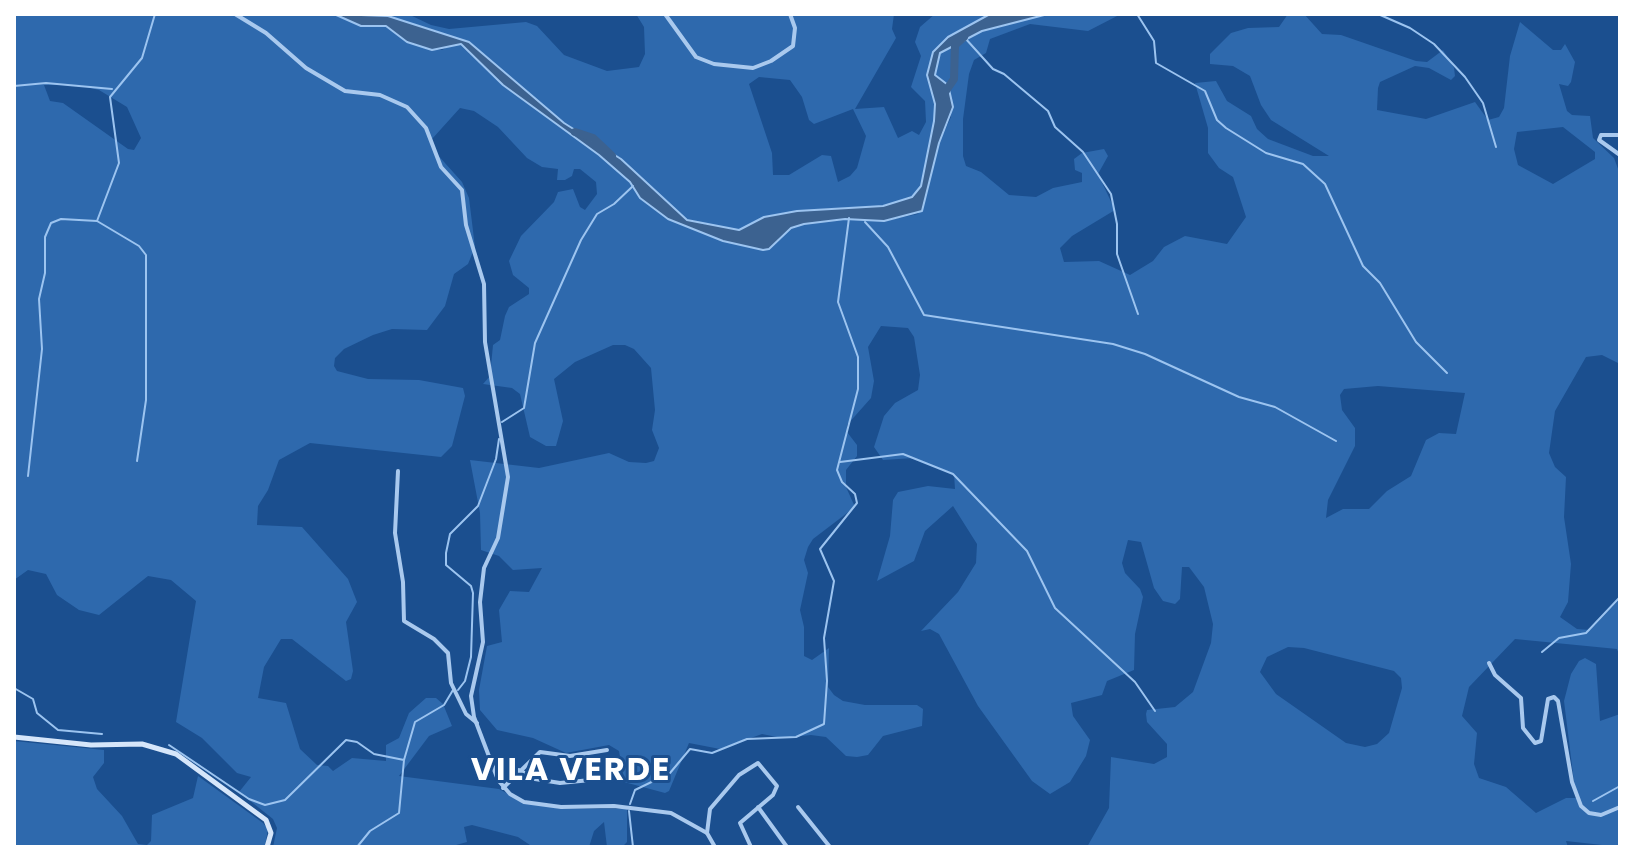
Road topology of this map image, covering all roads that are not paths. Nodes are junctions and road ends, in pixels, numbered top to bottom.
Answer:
1 (235, 14) edge
2 (665, 14) edge
3 (790, 14) edge
4 (1620, 135) edge
5 (1620, 155) edge
6 (398, 471) dead end
7 (1489, 663) dead end
8 (477, 723) junction
9 (14, 737) edge
10 (607, 750) dead end
11 (519, 770) junction
12 (611, 778) dead end
13 (503, 788) junction
14 (758, 807) junction
15 (798, 807) dead end
16 (1620, 807) edge
17 (707, 833) junction
18 (267, 847) edge
19 (715, 847) edge
20 (751, 847) edge
21 (787, 847) edge
22 (830, 847) edge

1 - 8 street
2 - 3 street
4 - 5 street
6 - 8 street
7 - 16 street
8 - 13 street
9 - 18 main road
10 - 11 street
11 - 12 street
11 - 13 street
13 - 17 street
14 - 17 street
14 - 20 street
14 - 21 street
15 - 22 street
17 - 19 street

